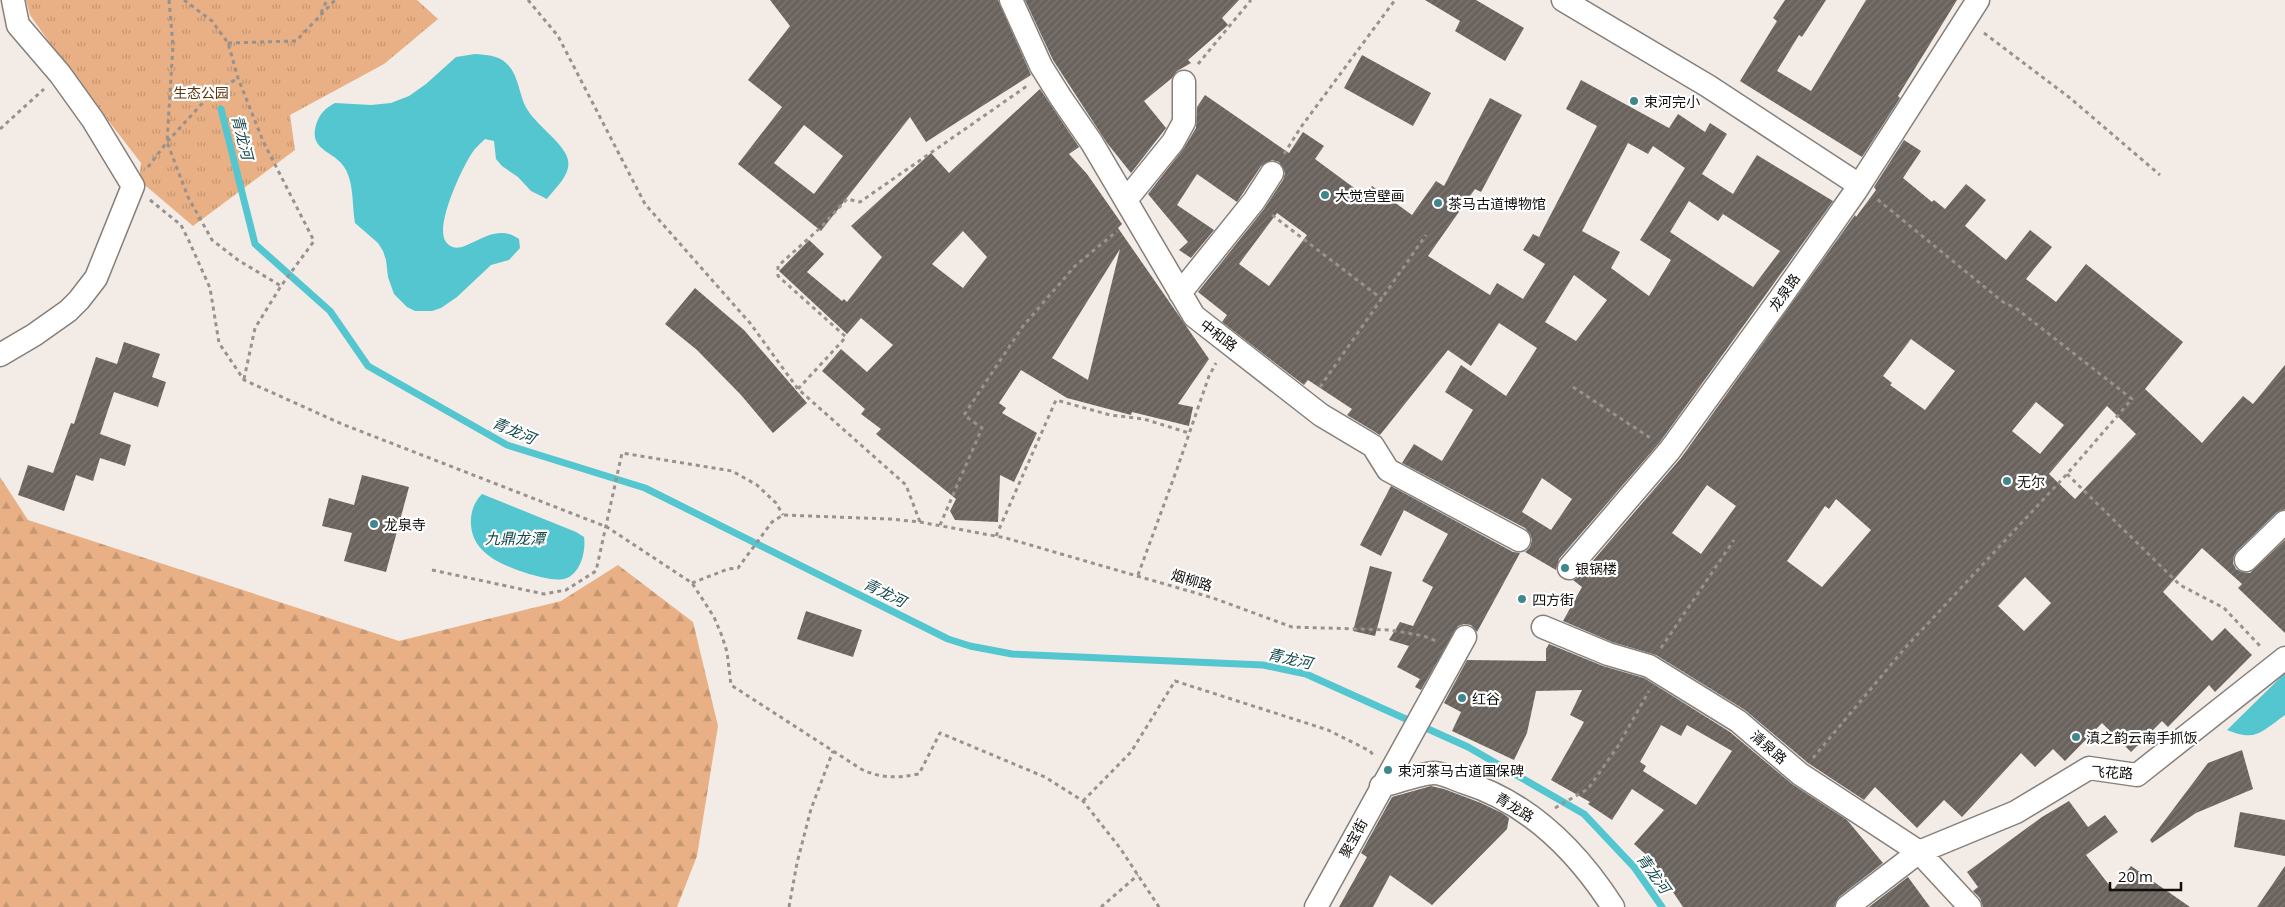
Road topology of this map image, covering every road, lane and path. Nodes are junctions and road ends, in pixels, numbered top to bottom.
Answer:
1 (13, 0) edge
2 (170, 0) edge
3 (184, 0) edge
4 (326, 0) edge
5 (335, 0) edge
6 (528, 0) edge
7 (1011, 0) edge
8 (1251, 0) edge
9 (1395, 0) edge
10 (1562, 0) edge
11 (1978, 0) edge
12 (319, 18) junction
13 (1966, 19) junction
14 (228, 43) junction
15 (1046, 73) junction
16 (60, 74) junction
17 (238, 78) junction
18 (1184, 82) joint
19 (0, 130) edge
20 (167, 142) junction
21 (1272, 173) joint
22 (2160, 175) dead end
23 (1859, 185) junction
24 (133, 186) junction
25 (1254, 201) junction
26 (1130, 208) junction
27 (1426, 235) dead end
28 (281, 286) junction
29 (1180, 293) junction
30 (1382, 299) junction
31 (1228, 342) junction
32 (0, 355) edge
33 (244, 380) junction
34 (1573, 387) dead end
35 (798, 389) junction
36 (1308, 404) junction
37 (1190, 433) junction
38 (1670, 450) junction
39 (2067, 474) junction
40 (783, 515) junction
41 (920, 522) junction
42 (2285, 522) edge
43 (940, 525) junction
44 (607, 527) junction
45 (996, 536) junction
46 (1519, 540) dead end
47 (1734, 540) dead end
48 (2246, 560) dead end
49 (1569, 568) dead end
50 (432, 570) dead end
51 (1138, 575) junction
52 (692, 583) junction
53 (1543, 627) dead end
54 (1461, 643) joint
55 (2281, 661) edge
56 (1649, 666) junction
57 (833, 751) junction
58 (1800, 774) junction
59 (1386, 776) junction
60 (1083, 801) junction
61 (1556, 808) dead end
62 (1919, 852) junction
63 (1138, 875) junction
64 (789, 907) edge
65 (1101, 907) edge
66 (1159, 907) edge
67 (1316, 907) edge
68 (1613, 907) edge
69 (1847, 907) edge
70 (1970, 907) edge

1 - 16 street
2 - 20 path
3 - 14 path
4 - 12 path
5 - 12 path
6 - 35 path
7 - 15 street, 中和路
8 - 18 path
9 - 21 path
10 - 23 street
11 - 13 street, 龙泉路
12 - 14 path
13 - 22 path
13 - 23 street, 龙泉路
14 - 17 path
15 - 26 street, 中和路
15 - 35 path
16 - 19 path
16 - 24 street
17 - 20 path
17 - 28 path
18 - 26 street
20 - 24 path
20 - 28 path
21 - 25 street
23 - 38 street, 龙泉路
23 - 39 path
24 - 32 street
24 - 33 path
25 - 29 street
25 - 30 path
26 - 29 street, 中和路
26 - 43 path
27 - 30 path
28 - 33 path
29 - 31 street, 中和路
30 - 36 path
31 - 36 street, 中和路
31 - 37 path
33 - 44 path
34 - 38 path
35 - 41 path
36 - 46 street, 中和路
37 - 45 path
37 - 51 path
38 - 49 street, 龙泉路
39 - 55 path
39 - 58 path
40 - 41 path, 烟柳路
40 - 44 path
40 - 52 path
41 - 43 path, 烟柳路
42 - 48 street
43 - 45 path, 烟柳路
44 - 50 path
44 - 52 path
45 - 51 path, 烟柳路
47 - 56 path
51 - 54 path, 烟柳路
52 - 57 path
53 - 56 street, 清泉路
54 - 59 street, 聚宝街
55 - 62 street, 飞花路
56 - 58 street, 清泉路
56 - 61 path
57 - 60 path
57 - 64 path
58 - 62 street, 清泉路
59 - 60 path
59 - 67 street, 聚宝街
59 - 68 street, 青龙路
60 - 63 path
62 - 69 street, 飞花路
62 - 70 street, 清泉路
63 - 65 path
63 - 66 path

